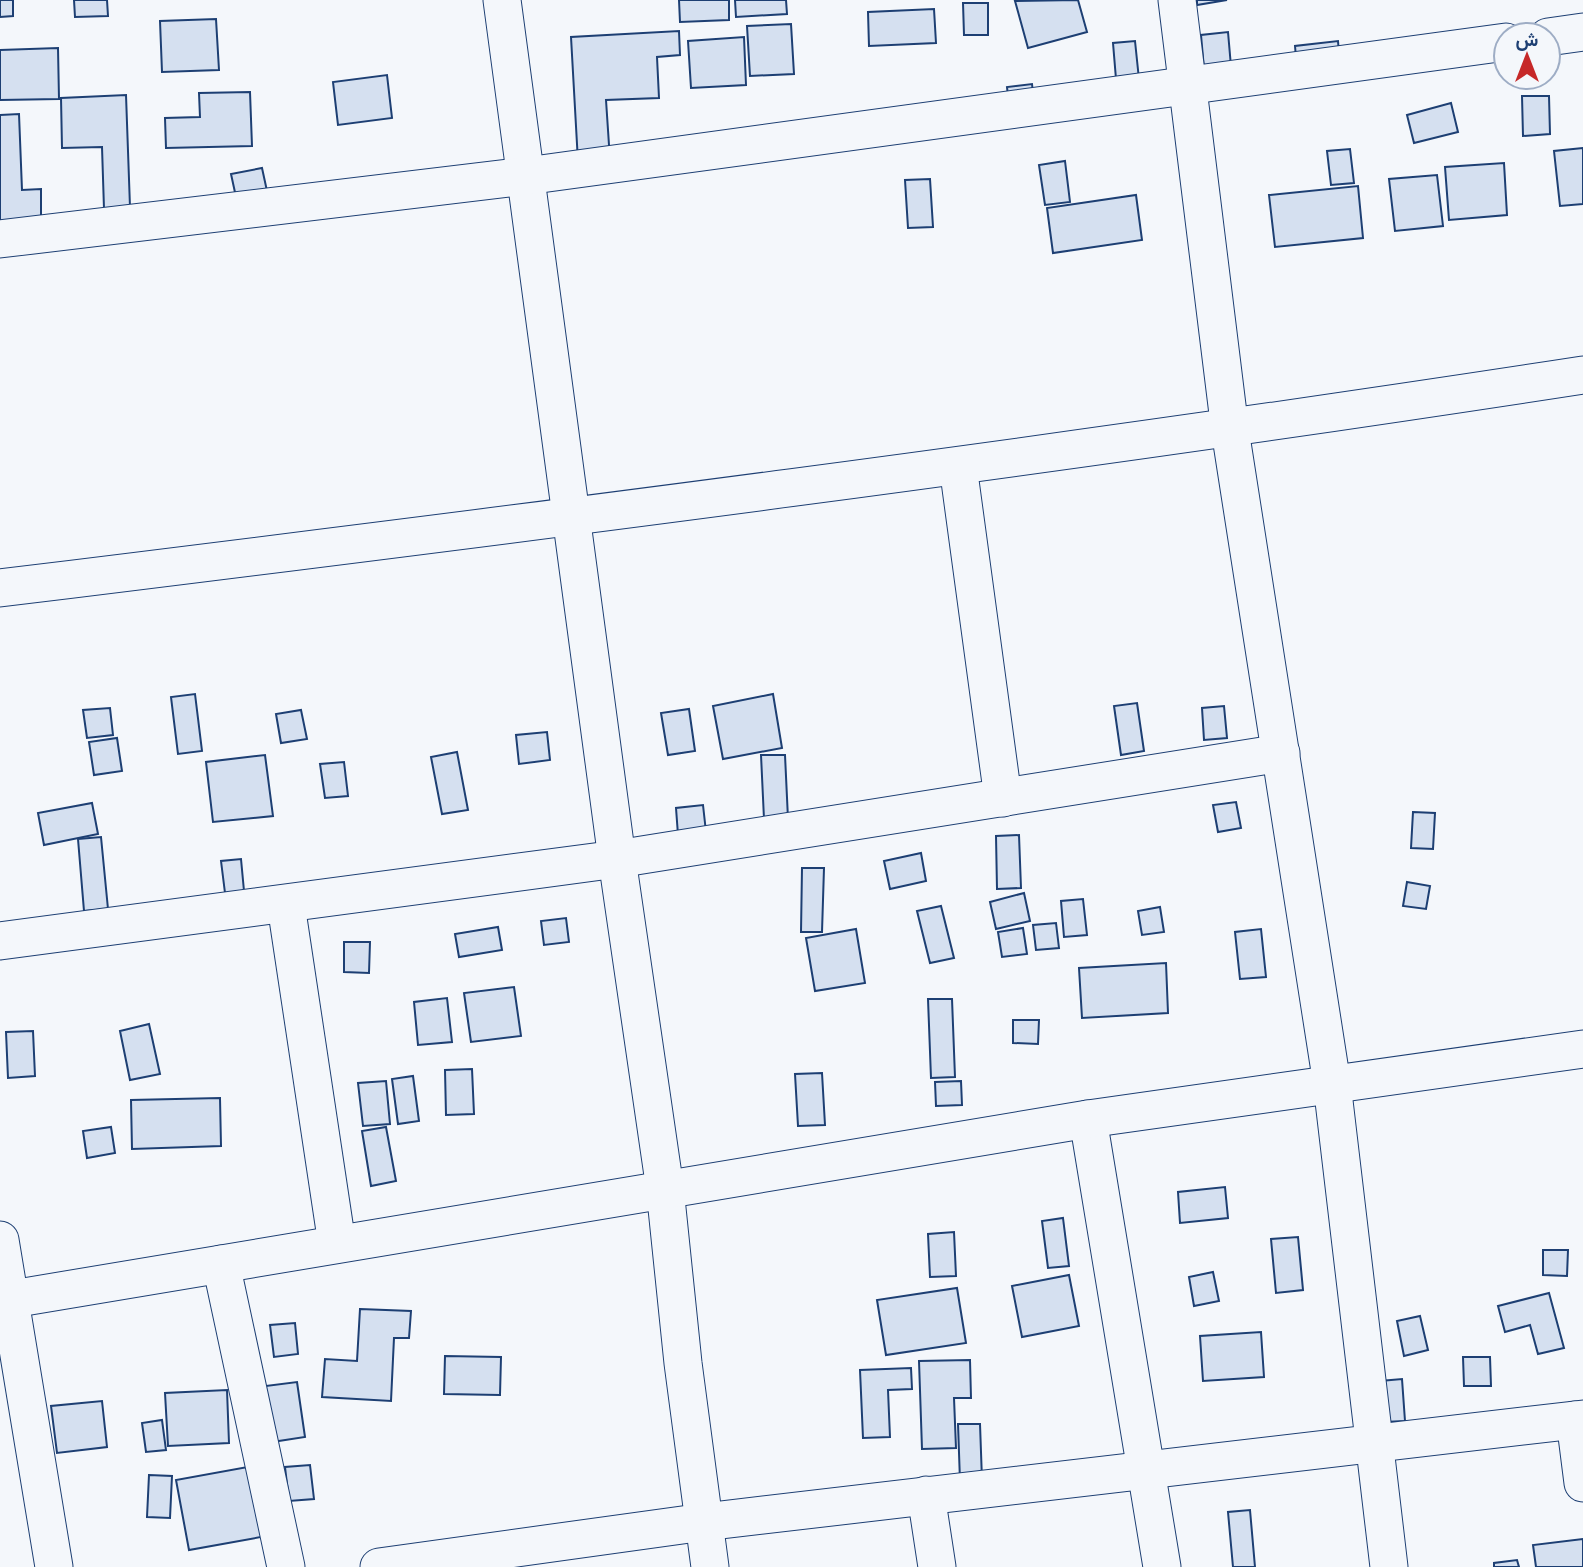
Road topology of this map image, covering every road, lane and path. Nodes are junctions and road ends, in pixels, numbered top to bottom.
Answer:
1 (502, 0) edge
2 (1177, 0) edge
3 (1583, 32) edge
4 (1562, 35) edge
5 (1492, 45) edge
6 (1187, 86) junction
7 (526, 176) junction
8 (0, 239) edge
9 (1583, 375) edge
10 (1230, 430) junction
11 (958, 466) junction
12 (573, 517) junction
13 (0, 588) edge
14 (1281, 753) junction
15 (1003, 799) junction
16 (617, 859) junction
17 (286, 905) junction
18 (0, 942) edge
19 (1583, 1049) edge
20 (1332, 1084) junction
21 (1088, 1119) junction
22 (665, 1189) junction
23 (0, 1240) edge
24 (337, 1244) junction
25 (221, 1264) junction
26 (5, 1300) edge
27 (1579, 1419) edge
28 (1374, 1442) junction
29 (1144, 1470) junction
30 (1583, 1483) edge
31 (926, 1495) junction
32 (704, 1521) junction
33 (54, 1567) edge
34 (286, 1567) edge
35 (379, 1567) edge
36 (710, 1567) edge
37 (937, 1567) edge
38 (1162, 1567) edge
39 (1389, 1567) edge

1 - 7 street
2 - 6 street
3 - 4 street
5 - 6 street
6 - 7 street
6 - 10 street
7 - 8 street
7 - 12 street
9 - 10 street
10 - 11 street
10 - 14 street
11 - 12 street
11 - 15 street
12 - 13 street
12 - 16 street
14 - 15 street
14 - 20 street
15 - 16 street
16 - 17 street
16 - 22 street
17 - 18 street
17 - 24 street
19 - 20 street
20 - 21 street
20 - 28 street
21 - 22 street
21 - 29 street
22 - 24 street
22 - 32 street
23 - 26 street
24 - 25 street
25 - 26 street
25 - 34 street
26 - 33 street
27 - 28 street
27 - 30 street
28 - 29 street
28 - 39 street
29 - 31 street
29 - 38 street
31 - 32 street
31 - 37 street
32 - 35 street
32 - 36 street

